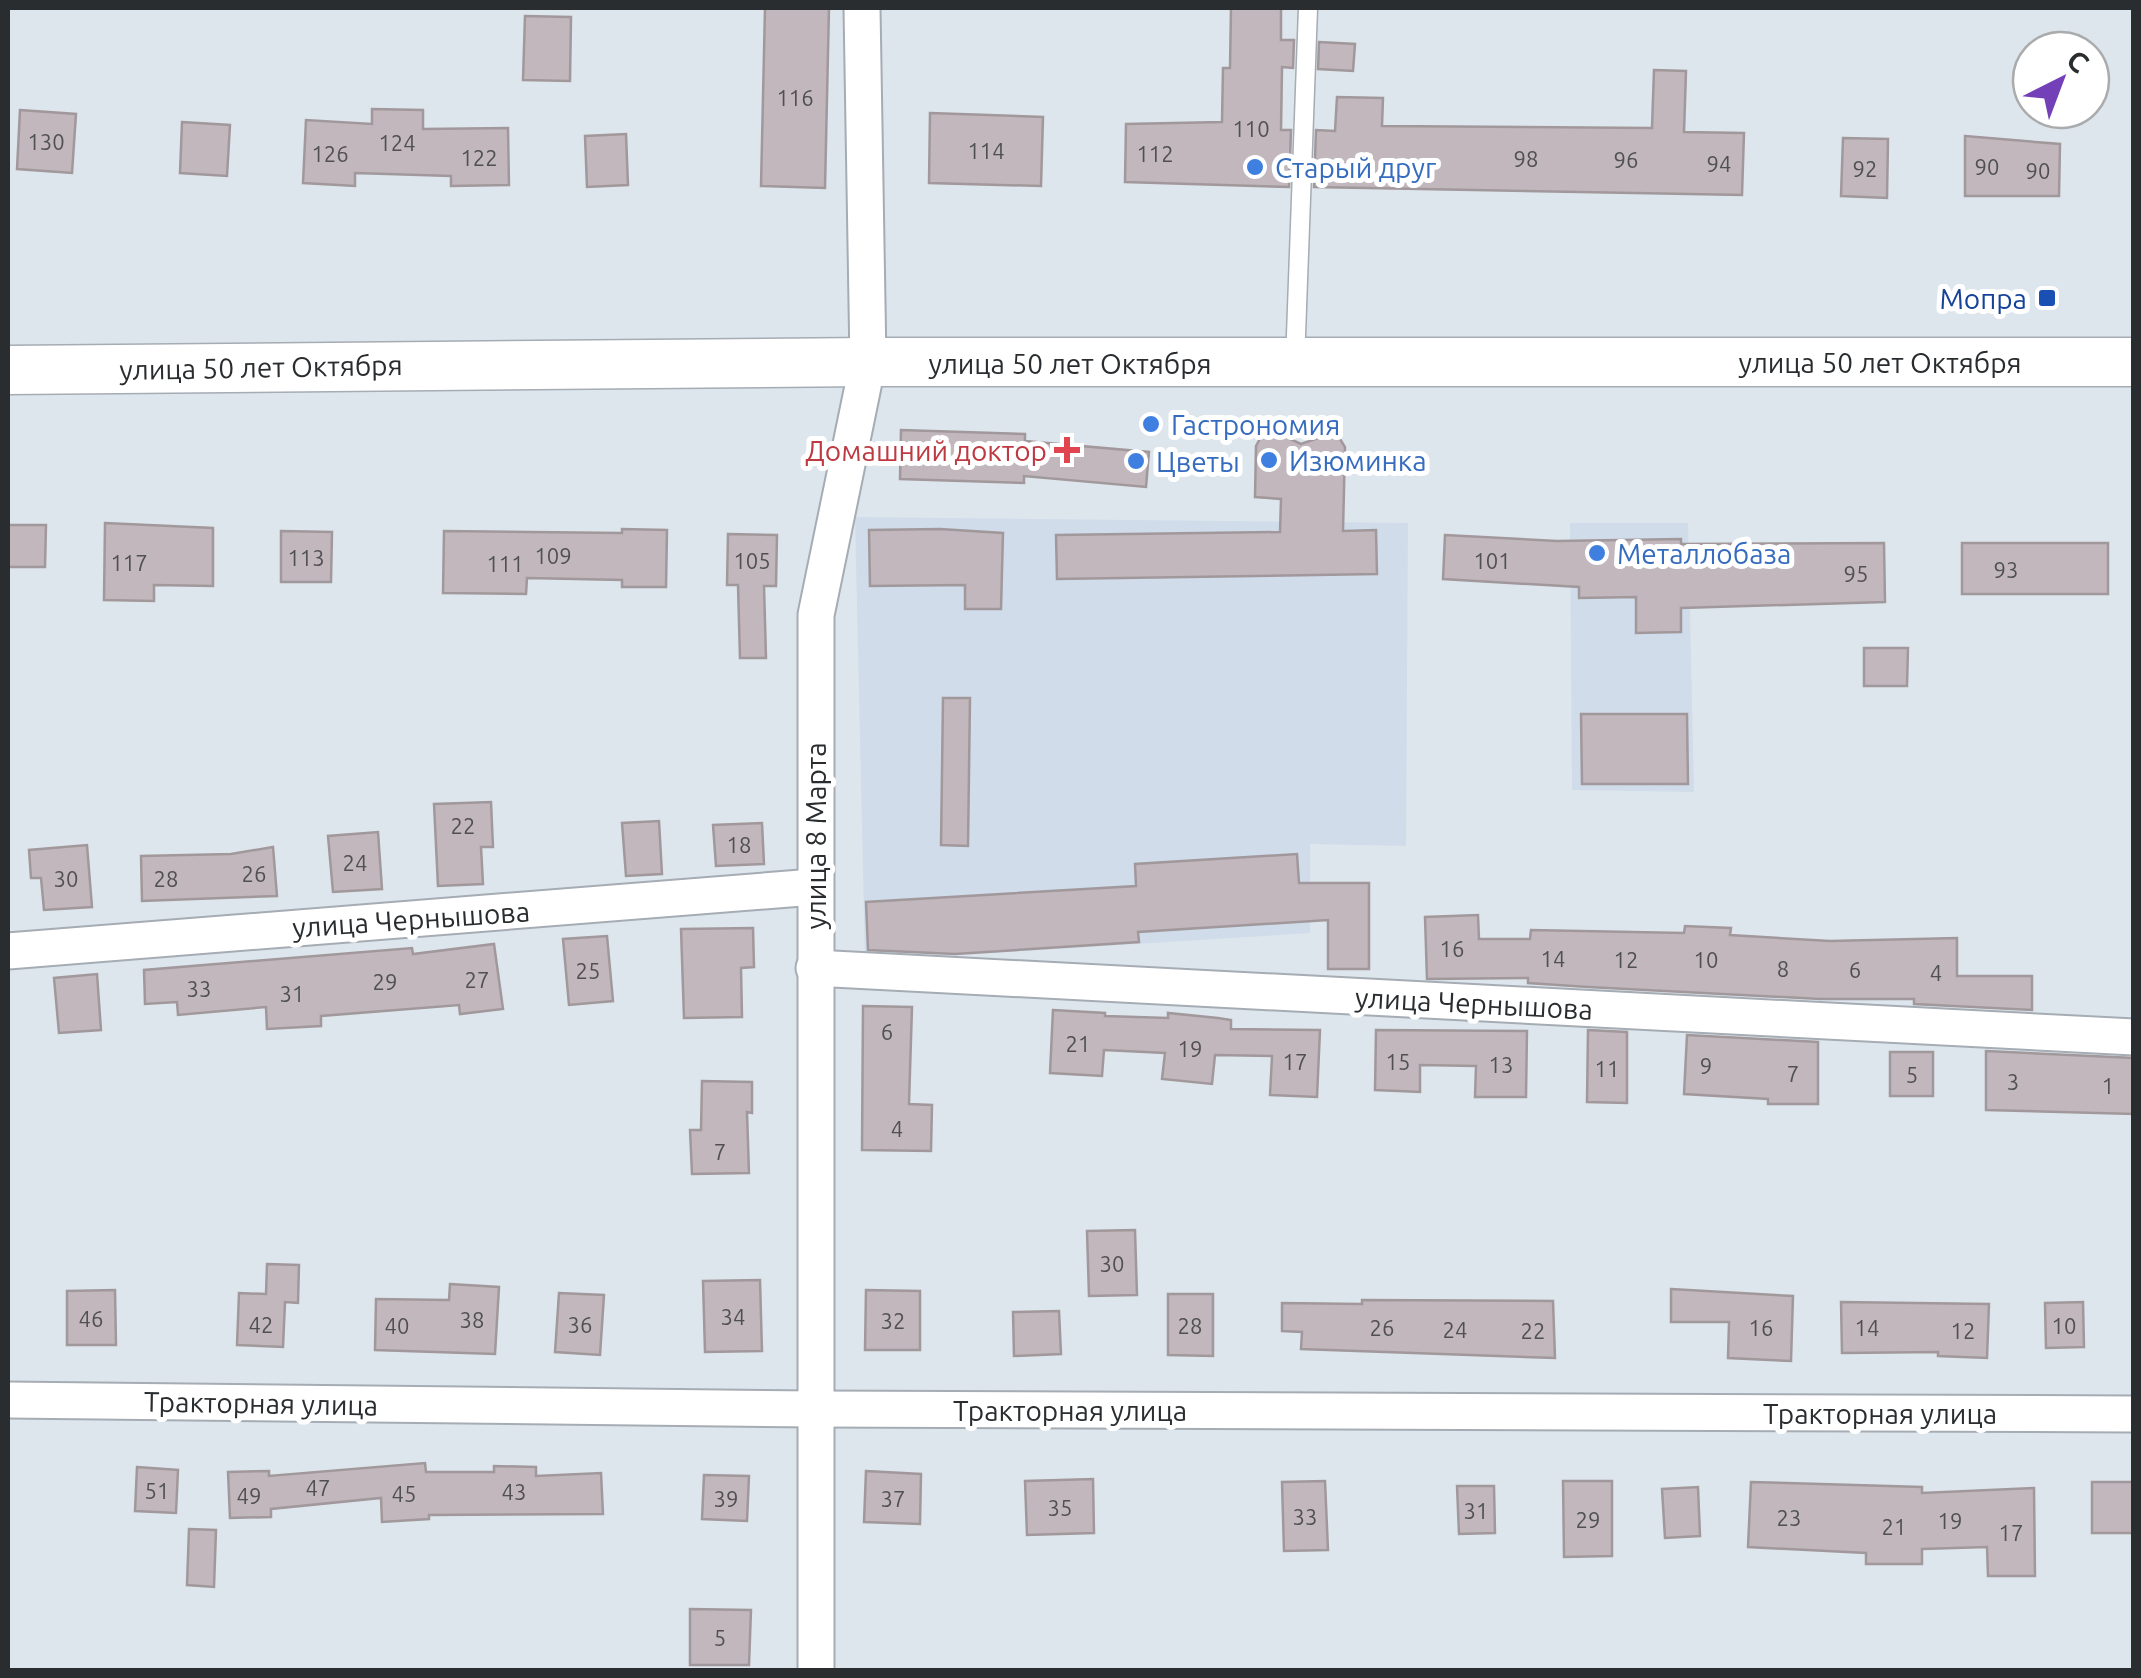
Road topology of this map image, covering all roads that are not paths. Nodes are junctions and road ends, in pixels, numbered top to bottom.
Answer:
1 (862, 8) edge
2 (1308, 8) edge
3 (868, 362) junction
4 (2134, 362) edge
5 (1295, 364) junction
6 (8, 370) edge
7 (814, 887) junction
8 (8, 951) edge
9 (814, 968) junction
10 (2134, 1037) edge
11 (8, 1400) edge
12 (815, 1409) junction
13 (2134, 1414) edge
14 (816, 1670) edge

1 - 3 street, улица 8 Марта
2 - 5 lane
3 - 5 main road, улица 50 лет Октября
3 - 6 main road, улица 50 лет Октября
3 - 7 street, улица 8 Марта
4 - 5 main road, улица 50 лет Октября
7 - 8 street, улица Чернышова
7 - 9 street, улица 8 Марта
9 - 10 street, улица Чернышова
9 - 12 street, улица 8 Марта
11 - 12 street, Тракторная улица
12 - 13 street, Тракторная улица
12 - 14 street, улица 8 Марта

